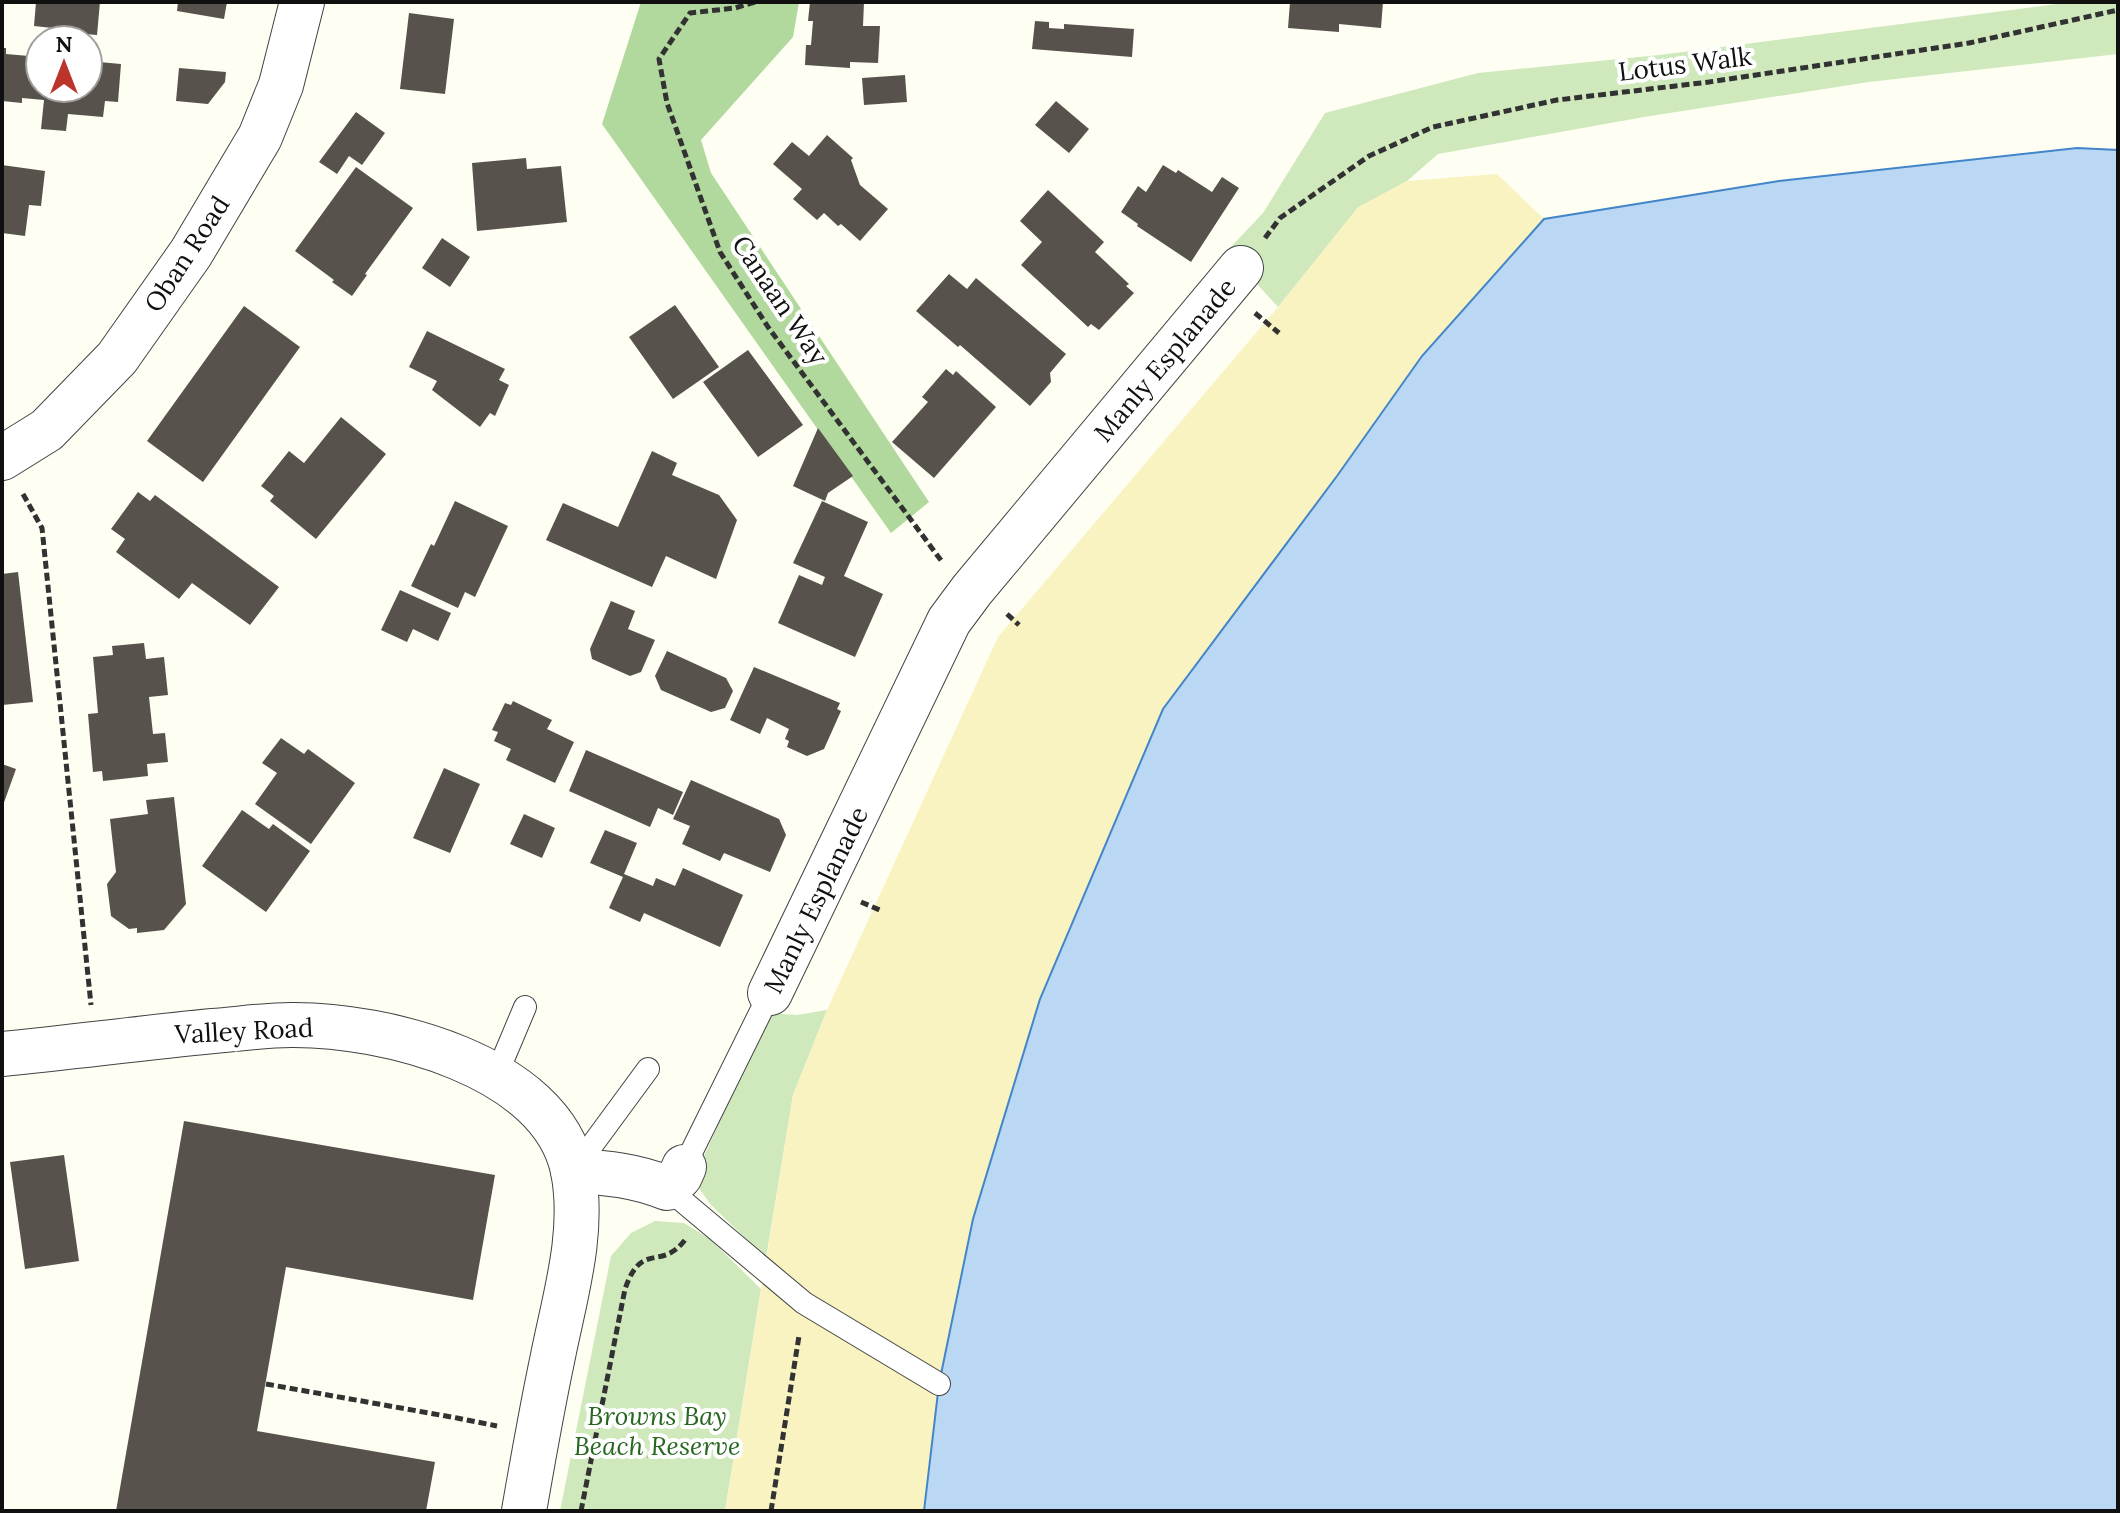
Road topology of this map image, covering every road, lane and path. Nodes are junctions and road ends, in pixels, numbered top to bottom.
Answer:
1 (302, 2) edge
2 (755, 2) edge
3 (2118, 10) edge
4 (1280, 218) dead end
5 (1241, 268) dead end
6 (1253, 312) dead end
7 (1279, 333) dead end
8 (2, 458) edge
9 (988, 601) junction
10 (1019, 625) dead end
11 (855, 899) dead end
12 (882, 911) dead end
13 (770, 993) joint
14 (525, 1007) dead end
15 (94, 1044) junction
16 (2, 1054) edge
17 (648, 1069) dead end
18 (496, 1076) junction
19 (573, 1171) junction
20 (676, 1178) junction
21 (699, 1216) junction
22 (266, 1384) dead end
23 (939, 1384) dead end
24 (537, 1435) junction
25 (594, 1446) junction
26 (652, 1456) dead end
27 (524, 1511) edge
28 (581, 1511) edge

1 - 8 street, Oban Road
2 - 9 path, Canaan Way
3 - 4 path, Lotus Walk
5 - 9 street, Manly Esplanade
6 - 7 path
8 - 15 path
9 - 10 path
9 - 13 street, Manly Esplanade
11 - 12 path
13 - 20 lane, Manly Esplanade
14 - 18 lane
15 - 16 street, Valley Road
15 - 18 street, Valley Road
17 - 19 lane
18 - 19 street, Valley Road
19 - 20 street
19 - 24 street
20 - 21 lane
21 - 23 lane
21 - 25 path
22 - 24 path
24 - 25 path
24 - 27 street
25 - 26 path
25 - 28 path

